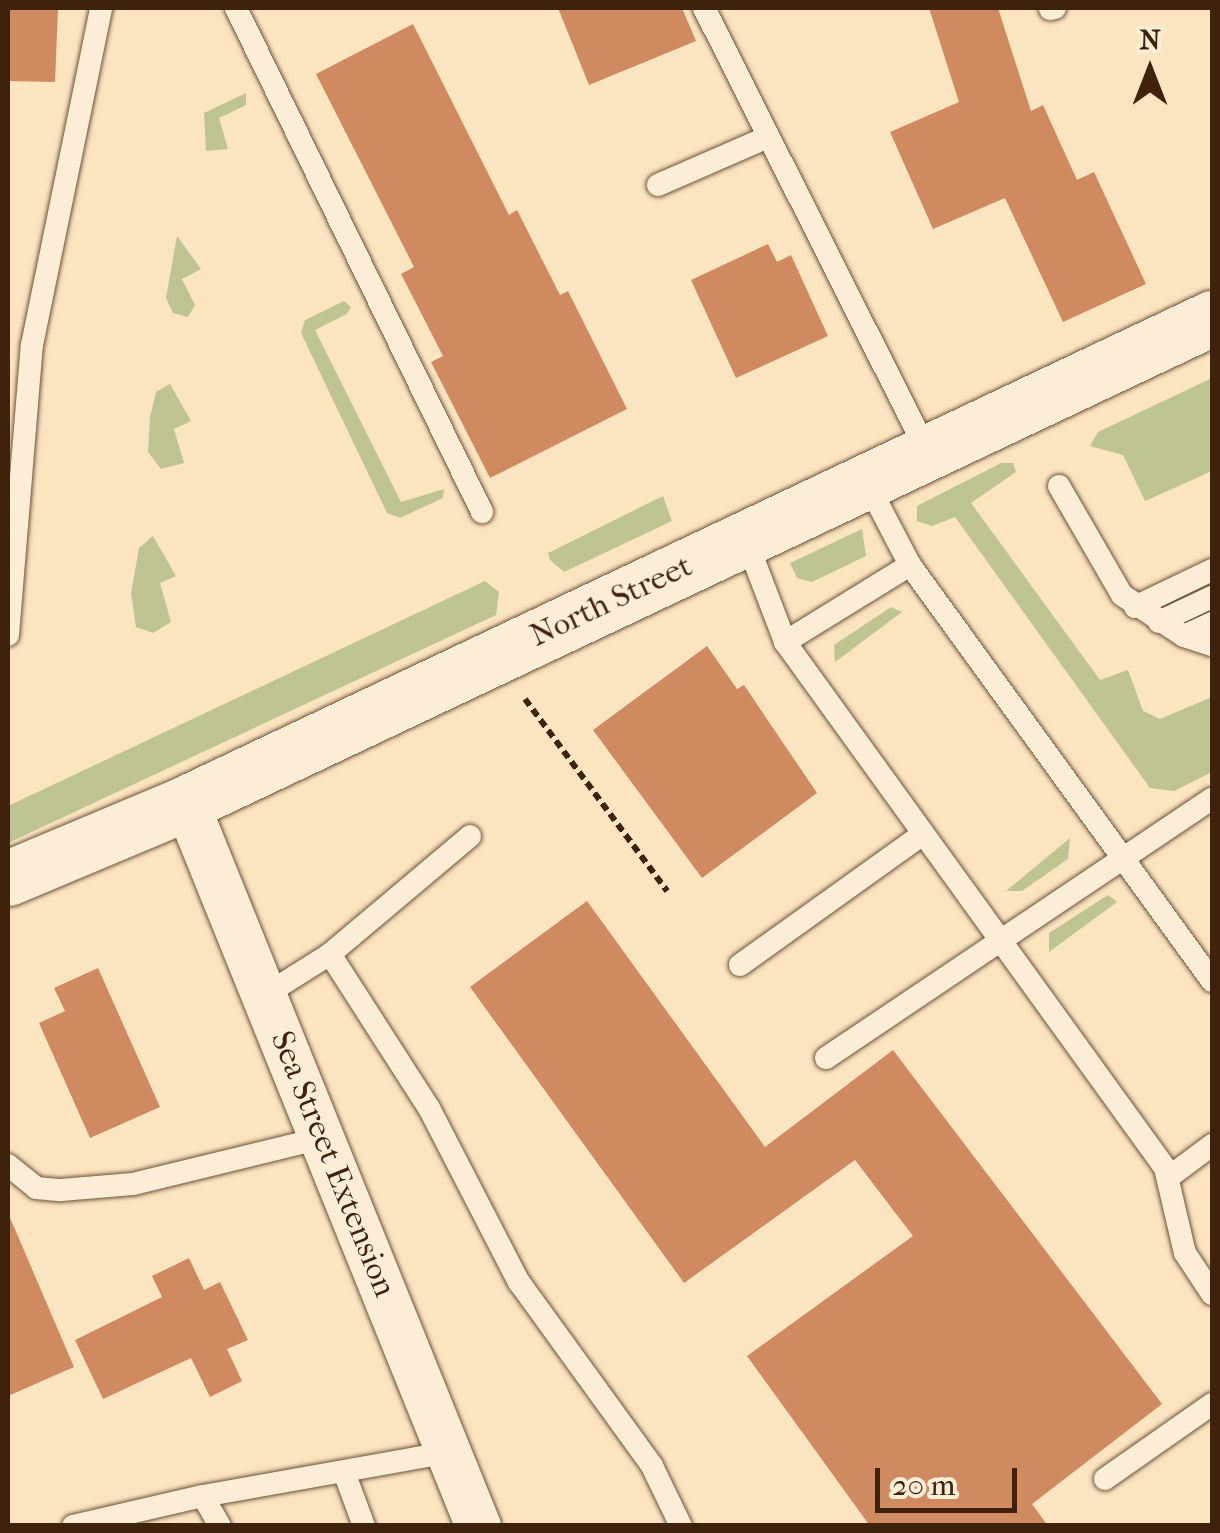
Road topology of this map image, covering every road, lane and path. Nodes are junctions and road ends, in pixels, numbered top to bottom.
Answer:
1 (101, 8) edge
2 (236, 8) edge
3 (704, 8) edge
4 (768, 136) junction
5 (658, 185) dead end
6 (1212, 318) edge
7 (926, 450) junction
8 (864, 478) junction
9 (1059, 486) dead end
10 (482, 512) dead end
11 (744, 537) junction
12 (910, 565) junction
13 (1212, 570) edge
14 (1212, 597) edge
15 (1135, 607) junction
16 (1159, 622) junction
17 (1212, 622) edge
18 (8, 634) edge
19 (1184, 636) junction
20 (784, 642) junction
21 (1212, 644) edge
22 (512, 682) dead end
23 (1212, 800) edge
24 (186, 803) junction
25 (922, 834) junction
26 (470, 836) dead end
27 (1120, 855) junction
28 (8, 878) edge
29 (668, 891) dead end
30 (1000, 939) junction
31 (330, 954) junction
32 (740, 965) dead end
33 (1212, 981) edge
34 (265, 996) junction
35 (826, 1058) dead end
36 (322, 1138) junction
37 (1210, 1151) edge
38 (8, 1165) edge
39 (1170, 1177) junction
40 (1212, 1294) edge
41 (1212, 1404) edge
42 (449, 1452) junction
43 (344, 1472) junction
44 (1105, 1479) dead end
45 (203, 1496) junction
46 (73, 1526) edge
47 (220, 1526) edge
48 (364, 1526) edge
49 (478, 1526) edge
50 (681, 1526) edge

1 - 18 lane
2 - 10 lane
3 - 4 lane
4 - 5 lane
4 - 7 lane
6 - 7 street, North Street
7 - 8 street, North Street
8 - 11 street, North Street
8 - 12 lane
9 - 15 lane
11 - 20 lane
11 - 24 street, North Street
12 - 20 lane
12 - 27 lane
13 - 15 lane
14 - 16 lane
15 - 16 lane
16 - 19 lane
17 - 19 lane
19 - 21 lane
20 - 25 lane
22 - 29 path
23 - 27 lane
24 - 28 street, North Street
24 - 34 street, Sea Street Extension
25 - 30 lane
25 - 32 lane
26 - 31 lane
27 - 30 lane
27 - 33 lane
30 - 35 lane
30 - 39 lane
31 - 34 lane
31 - 50 lane
34 - 36 street, Sea Street Extension
36 - 38 lane
36 - 42 street, Sea Street Extension
37 - 39 lane
39 - 40 lane
41 - 44 lane
42 - 43 lane
42 - 49 street, Sea Street Extension
43 - 45 lane
43 - 48 lane
45 - 46 lane
45 - 47 lane

